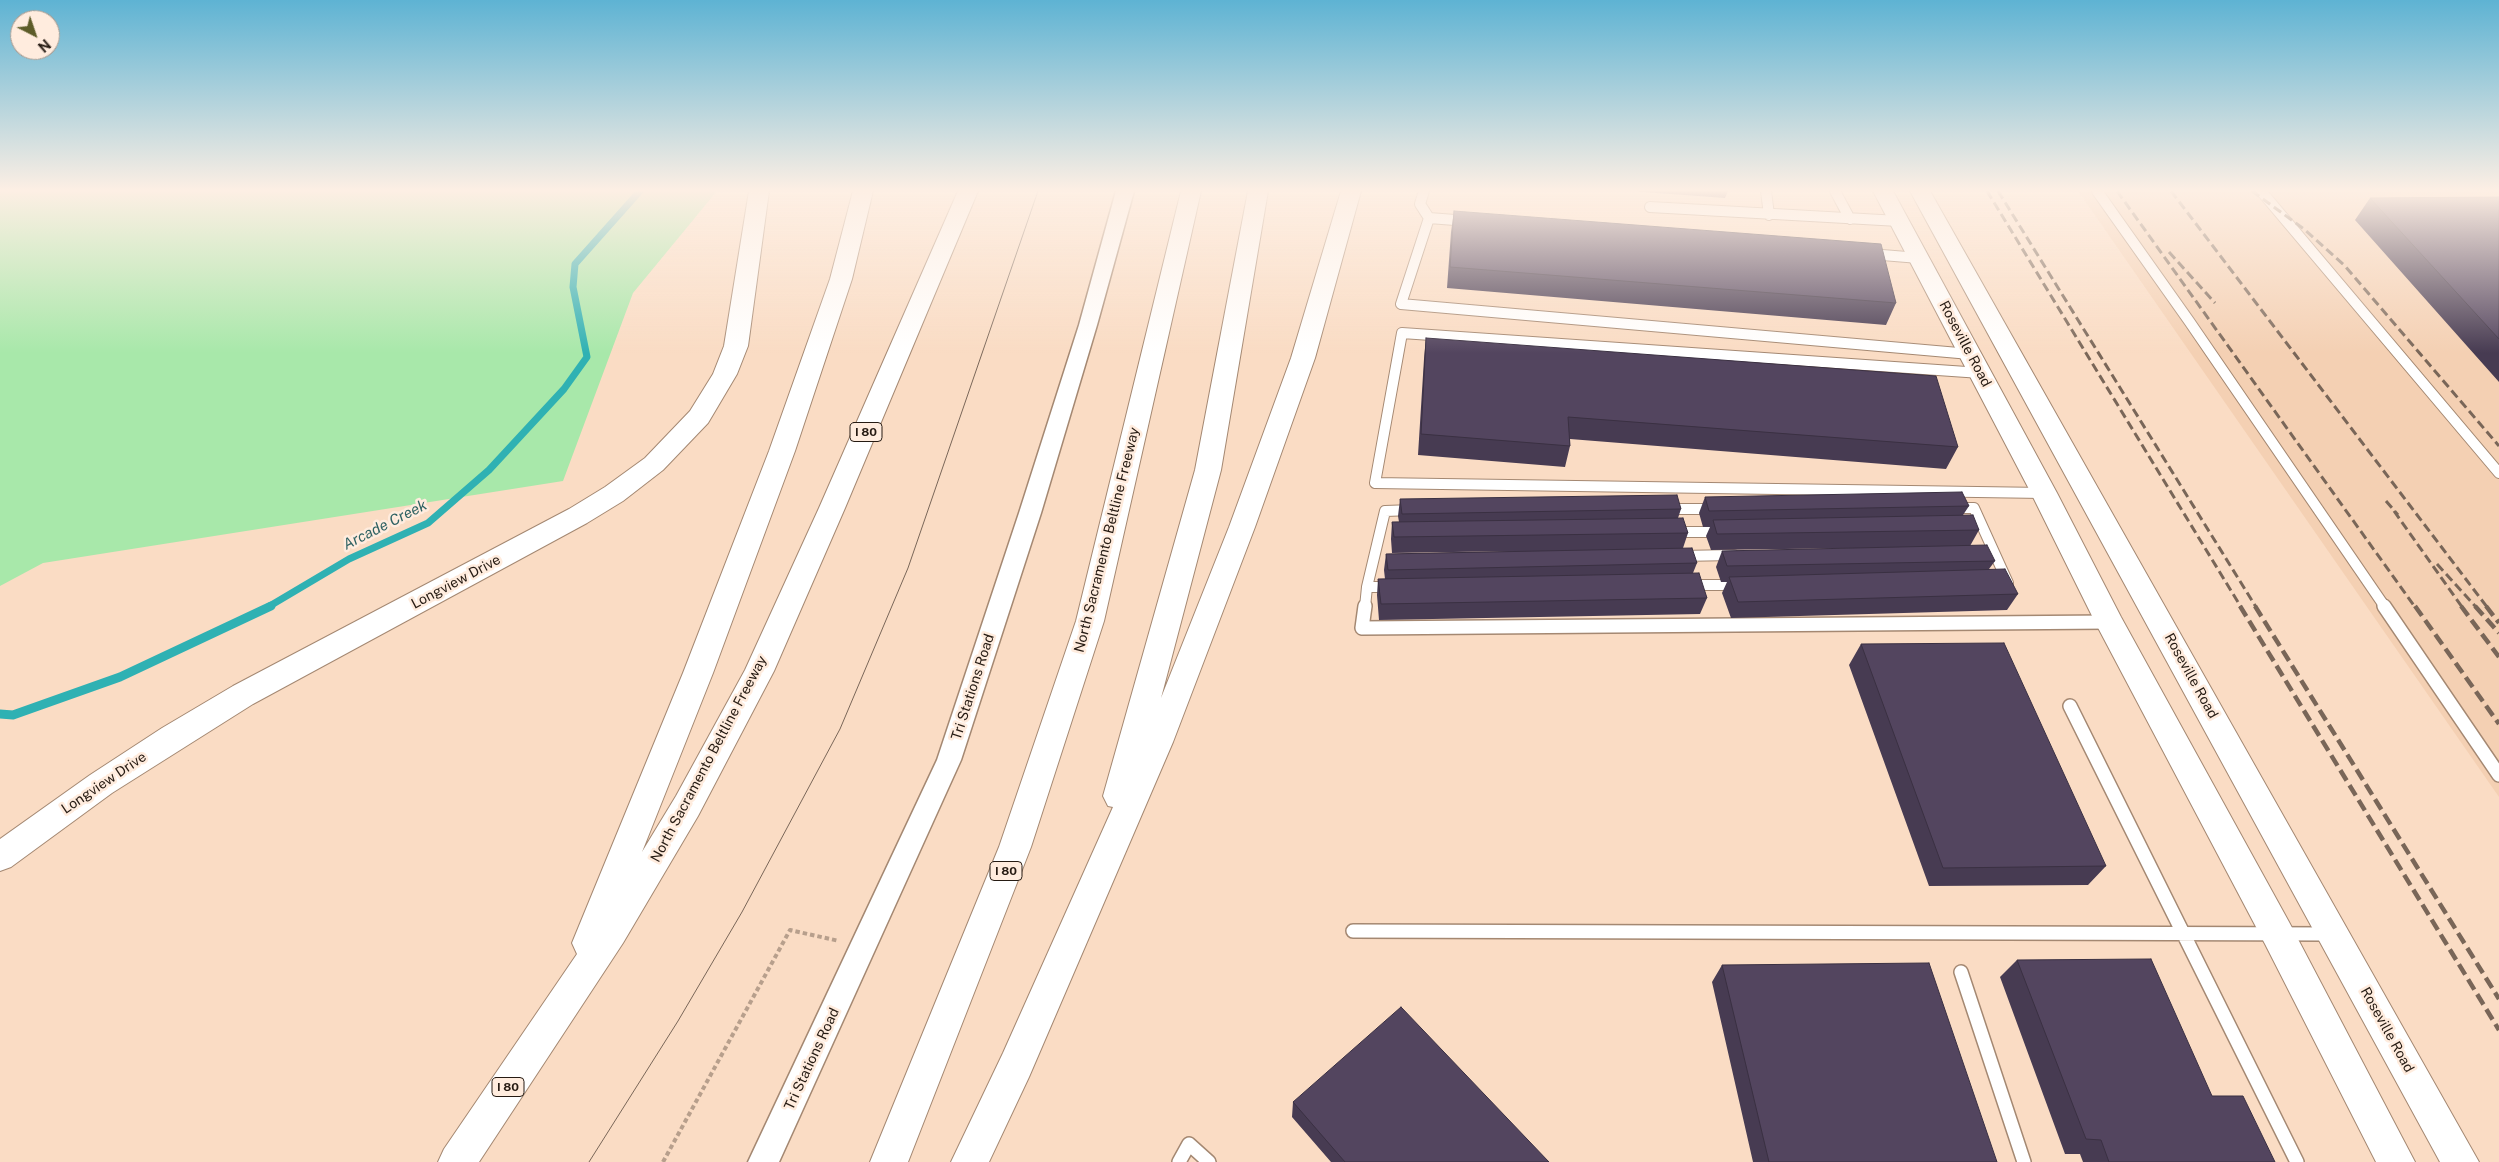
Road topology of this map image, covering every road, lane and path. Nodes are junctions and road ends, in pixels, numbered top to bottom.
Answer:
1 (751, 245) edge
2 (849, 245) edge
3 (945, 245) edge
4 (1110, 245) edge
5 (1178, 245) edge
6 (1248, 245) edge
7 (1335, 245) edge
8 (1420, 245) edge
9 (1912, 245) edge
10 (1950, 245) edge
11 (2135, 245) edge
12 (2306, 245) edge
13 (1860, 253) edge
14 (1919, 258) junction
15 (1975, 363) junction
16 (2499, 473) edge
17 (2044, 493) junction
18 (1944, 508) edge
19 (1724, 509) edge
20 (1425, 510) edge
21 (1654, 510) edge
22 (1657, 532) edge
23 (1736, 532) edge
24 (1748, 555) edge
25 (1669, 556) edge
26 (1998, 583) edge
27 (1751, 584) edge
28 (1672, 585) edge
29 (1367, 587) junction
30 (1406, 587) edge
31 (2108, 622) junction
32 (2070, 706) dead end
33 (2499, 775) edge
34 (0, 857) edge
35 (1095, 884) junction
36 (1353, 931) dead end
37 (2183, 932) junction
38 (2277, 933) junction
39 (2334, 934) junction
40 (864, 947) junction
41 (1960, 972) dead end
42 (559, 1011) junction
43 (457, 1162) edge
44 (663, 1162) edge
45 (763, 1162) edge
46 (889, 1162) edge
47 (970, 1162) edge
48 (1180, 1162) edge
49 (1210, 1162) edge
50 (2024, 1162) edge
51 (2297, 1162) edge
52 (2396, 1162) edge
53 (2460, 1162) edge

1 - 34 main road, Longview Drive
2 - 42 main road
3 - 42 main road, North Sacramento Beltline Freeway / I 80
4 - 40 street, Tri Stations Road
5 - 46 main road, North Sacramento Beltline Freeway / I 80
6 - 35 main road
7 - 35 main road
8 - 15 lane
9 - 14 main road, Roseville Road
10 - 39 main road, Roseville Road
11 - 33 lane
12 - 16 lane
13 - 14 lane
14 - 15 main road, Roseville Road
15 - 17 main road, Roseville Road
15 - 17 lane
17 - 31 main road, Roseville Road
18 - 26 lane
19 - 21 lane
20 - 29 lane
22 - 23 lane
24 - 25 lane
27 - 28 lane
29 - 30 lane
29 - 31 lane
31 - 38 main road, Roseville Road
32 - 37 lane
35 - 47 main road
36 - 37 lane
37 - 38 lane
37 - 51 lane
38 - 39 lane
38 - 52 main road, Roseville Road
39 - 53 main road, Roseville Road
40 - 44 path
40 - 45 street, Tri Stations Road
41 - 50 lane
42 - 43 main road, North Sacramento Beltline Freeway / I 80
48 - 49 lane

